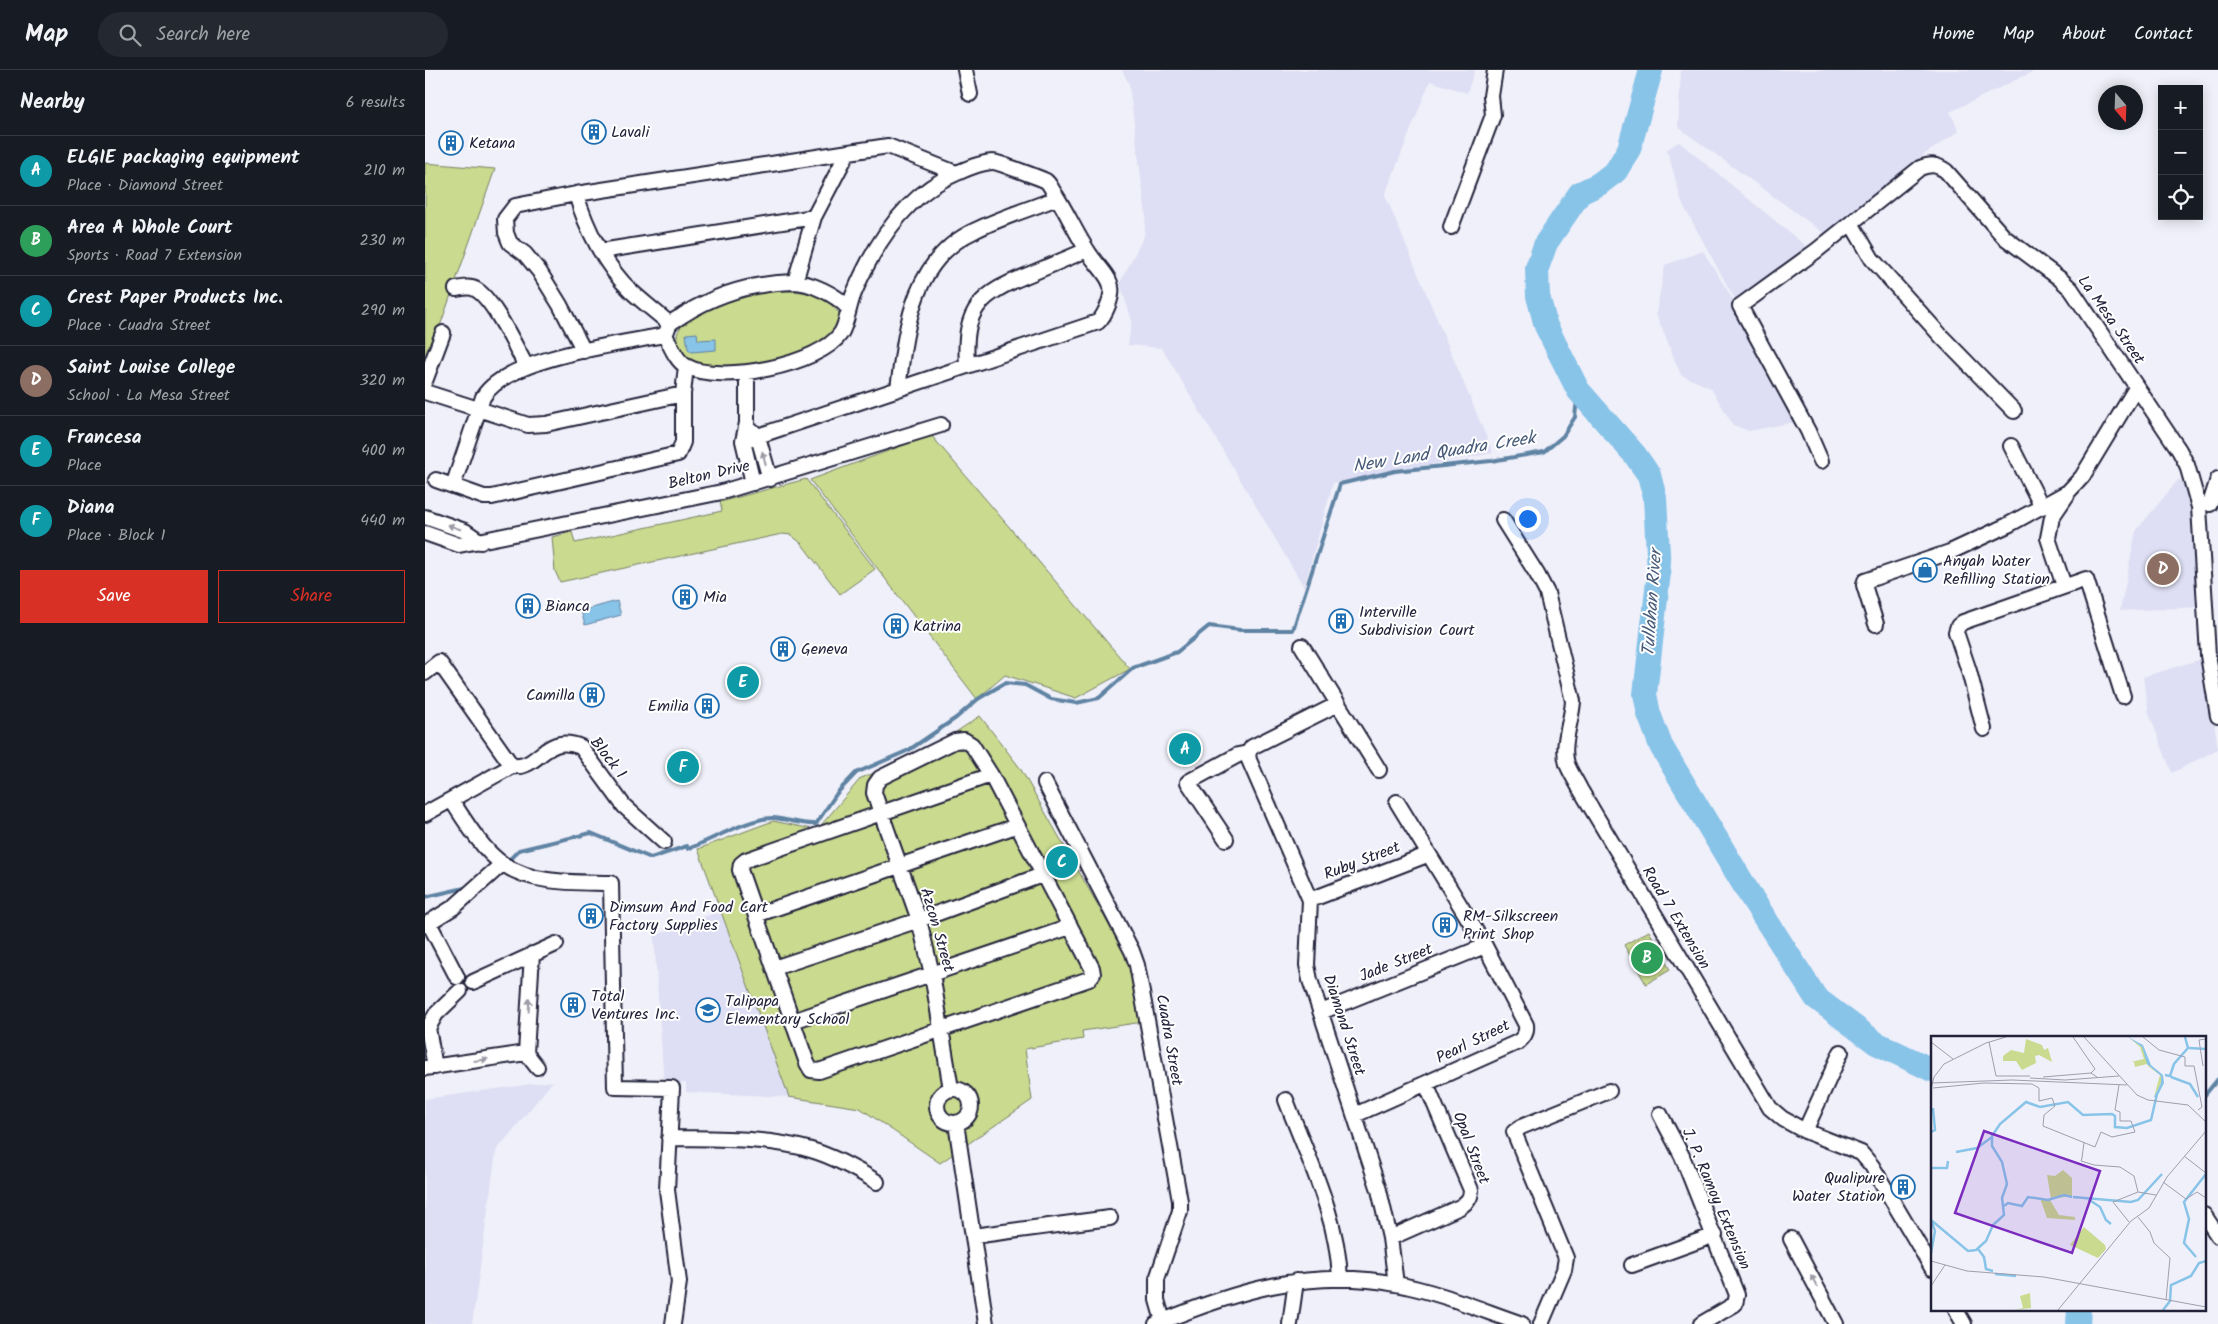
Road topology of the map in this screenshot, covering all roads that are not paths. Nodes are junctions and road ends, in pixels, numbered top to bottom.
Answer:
1 (965, 70) edge
2 (1495, 70) edge
3 (969, 94) dead end
4 (848, 152) junction
5 (956, 173) junction
6 (575, 194) junction
7 (1057, 198) junction
8 (814, 217) junction
9 (1851, 223) junction
10 (1451, 227) dead end
11 (1087, 250) junction
12 (601, 251) junction
13 (795, 282) junction
14 (456, 289) dead end
15 (848, 308) junction
16 (668, 329) junction
17 (443, 333) dead end
18 (584, 351) junction
19 (967, 365) junction
20 (526, 366) junction
21 (686, 366) junction
22 (747, 373) junction
23 (425, 380) edge
24 (2137, 388) junction
25 (898, 389) junction
26 (425, 392) edge
27 (683, 394) junction
28 (478, 410) junction
29 (2014, 411) dead end
30 (747, 423) junction
31 (941, 425) dead end
32 (758, 438) junction
33 (743, 441) junction
34 (2011, 446) dead end
35 (1821, 461) dead end
36 (769, 479) junction
37 (2218, 479) edge
38 (435, 480) dead end
39 (753, 483) junction
40 (453, 486) junction
41 (2068, 492) junction
42 (2209, 505) edge
43 (2042, 507) junction
44 (425, 517) edge
45 (1503, 520) dead end
46 (425, 532) edge
47 (481, 542) junction
48 (2064, 586) junction
49 (1876, 624) dead end
50 (1302, 646) dead end
51 (425, 673) edge
52 (2123, 696) dead end
53 (1338, 704) junction
54 (2218, 716) edge
55 (1984, 729) dead end
56 (1248, 753) junction
57 (512, 766) junction
58 (1379, 770) dead end
59 (991, 775) junction
60 (1045, 783) dead end
61 (451, 801) junction
62 (1397, 802) dead end
63 (880, 813) junction
64 (425, 814) edge
65 (1015, 826) junction
66 (1226, 839) dead end
67 (664, 842) dead end
68 (1427, 855) junction
69 (502, 864) junction
70 (899, 866) junction
71 (1042, 875) junction
72 (1310, 900) junction
73 (756, 915) junction
74 (919, 920) junction
75 (429, 923) edge
76 (1070, 927) junction
77 (556, 944) dead end
78 (1485, 946) junction
79 (532, 954) junction
80 (774, 968) junction
81 (932, 974) junction
82 (463, 981) junction
83 (1321, 1012) junction
84 (793, 1021) junction
85 (942, 1030) junction
86 (1841, 1052) dead end
87 (526, 1054) junction
88 (537, 1067) dead end
89 (430, 1068) edge
90 (1426, 1084) junction
91 (951, 1090) junction
92 (1609, 1091) dead end
93 (1286, 1100) dead end
94 (1660, 1114) dead end
95 (1355, 1115) junction
96 (956, 1123) junction
97 (1805, 1131) junction
98 (669, 1138) junction
99 (877, 1182) dead end
100 (2205, 1216) edge
101 (1110, 1218) dead end
102 (1715, 1235) junction
103 (973, 1236) junction
104 (2218, 1236) edge
105 (1390, 1238) junction
106 (1791, 1239) dead end
107 (1632, 1265) dead end
108 (1931, 1266) edge
109 (1341, 1279) junction
110 (1296, 1281) junction
111 (1396, 1284) junction
112 (1957, 1312) edge
113 (1159, 1322) edge
114 (673, 1324) edge
115 (985, 1324) edge
116 (1290, 1324) edge
117 (1523, 1324) edge
118 (1541, 1324) edge
119 (1701, 1324) edge
120 (1836, 1324) edge
121 (1964, 1324) edge

1 - 3 street
2 - 10 street
4 - 5 street
4 - 6 street
4 - 8 street
5 - 7 street
5 - 15 street
6 - 12 street
6 - 18 street
7 - 11 street
7 - 25 street
8 - 12 street
8 - 13 street
9 - 24 street, La Mesa Street
9 - 29 street
9 - 35 street, La Mesa Street
11 - 19 street
11 - 19 street
12 - 16 street
13 - 15 street
13 - 16 street
14 - 20 street
15 - 22 street
16 - 18 street
16 - 21 street
17 - 23 street
18 - 20 street
19 - 25 street
20 - 28 street
21 - 22 street
21 - 27 street
22 - 30 street
24 - 41 street
24 - 42 street, La Mesa Street
25 - 32 street
26 - 28 street
27 - 28 street
27 - 40 street
28 - 40 street
30 - 32 street
30 - 33 street
31 - 36 street, Belton Drive
32 - 33 street
36 -> 32 street
33 - 39 street
34 - 43 street
36 - 39 street, Belton Drive
37 - 42 street
38 - 40 street
39 - 47 street, Belton Drive
41 - 43 street
41 - 48 street
42 - 54 street, La Mesa Street
43 - 49 street
47 -> 44 street
45 - 97 street, Road 7 Extension
46 - 47 street, Belton Drive
48 - 52 street
48 - 55 street
50 - 53 street
51 - 57 street
53 - 56 street
53 - 58 street
56 - 66 street
56 - 72 street, Diamond Street
57 - 61 street, Block 1
57 - 67 street, Block 1
59 - 63 street
59 - 63 street, Azcon Street
59 - 65 street
60 - 113 street, Cuadra Street
61 - 64 street, Block 1
61 - 69 street
62 - 68 street, Pearl Street
63 - 70 street, Azcon Street
63 - 73 street
65 - 70 street
65 - 71 street
68 - 72 street, Ruby Street
68 - 78 street, Pearl Street
69 - 75 street
69 - 98 street
70 - 73 street
70 - 74 street, Azcon Street
71 - 74 street
71 - 76 street
72 - 83 street, Diamond Street
73 - 80 street
74 - 80 street
74 - 81 street, Azcon Street
75 - 82 street
76 - 81 street
76 - 85 street
77 - 79 street
78 - 83 street, Jade Street
78 - 90 street, Pearl Street
79 - 82 street
87 -> 79 street
80 - 84 street
81 - 84 street
81 - 85 street, Azcon Street
82 - 89 street
83 - 95 street, Diamond Street
84 - 85 street
85 - 91 street, Azcon Street
86 - 97 street
87 - 88 street
89 -> 87 street
90 - 95 street, Pearl Street
90 - 105 street, Opal Street
91 - 96 street
91 - 96 street
92 - 118 street
93 - 109 street
94 - 102 street, J. P. Ramoy Extension
95 - 105 street, Diamond Street
96 - 103 street
97 - 108 street, Road 7 Extension
98 - 99 street
98 - 114 street
100 - 104 street
101 - 103 street
102 - 107 street
102 - 119 street, J. P. Ramoy Extension
103 - 115 street
105 - 111 street, Diamond Street
120 -> 106 street
109 - 110 street
109 - 111 street
110 - 113 street
110 - 116 street
111 - 117 street
112 - 121 street

